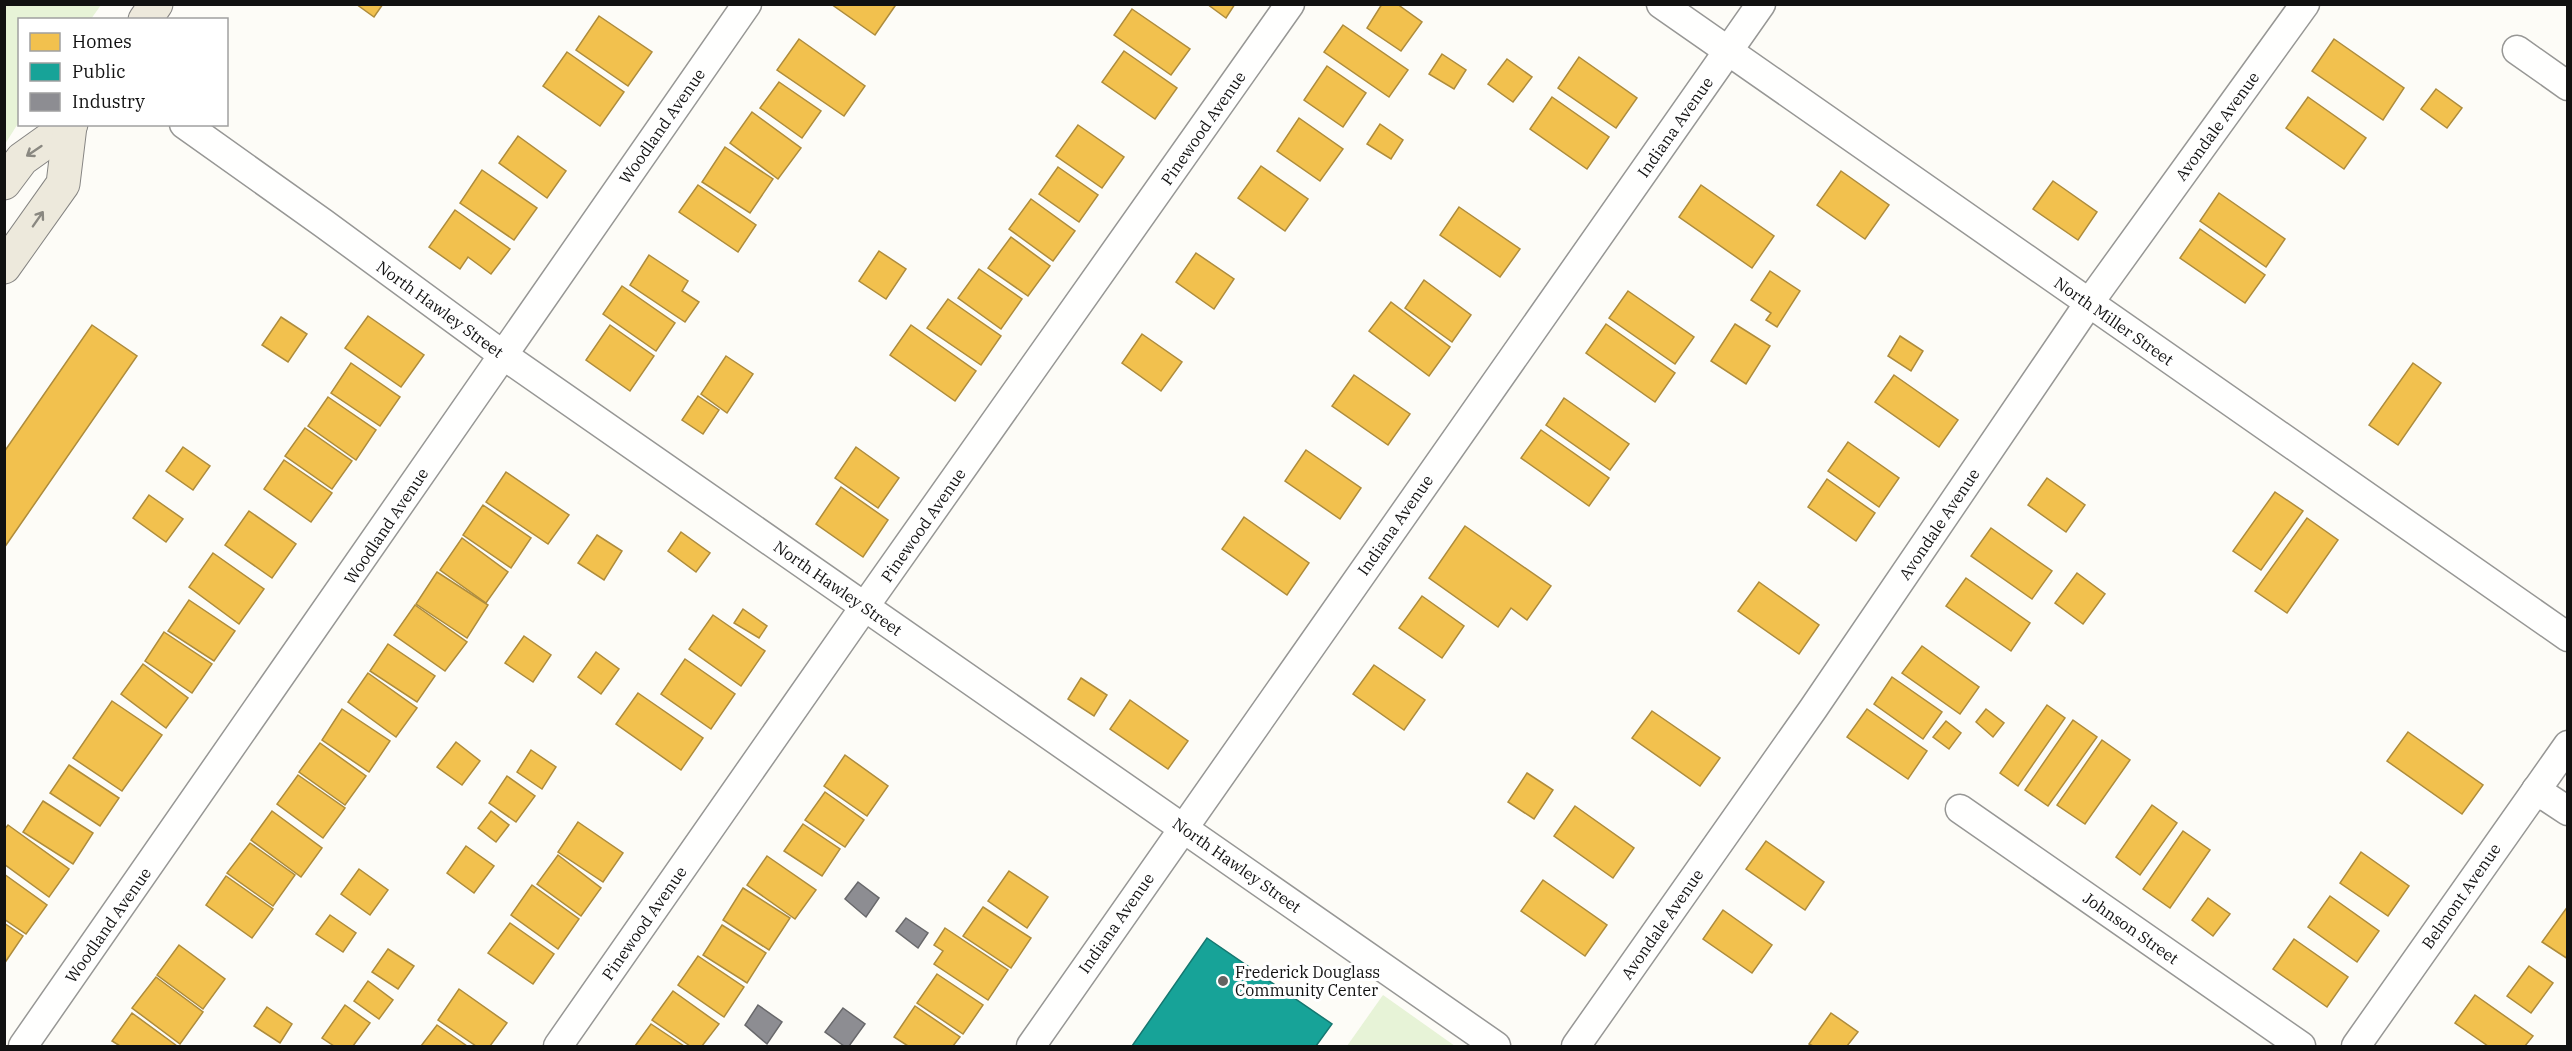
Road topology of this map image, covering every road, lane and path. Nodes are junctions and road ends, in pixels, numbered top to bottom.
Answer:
1 (156, 4) edge
2 (747, 4) edge
3 (1290, 4) edge
4 (1661, 4) edge
5 (1761, 4) edge
6 (2305, 4) edge
7 (147, 18) edge
8 (2517, 50) dead end
9 (1728, 51) junction
10 (2568, 86) edge
11 (69, 126) edge
12 (70, 126) edge
13 (187, 126) edge
14 (4, 183) edge
15 (4, 267) edge
16 (2089, 303) junction
17 (503, 355) junction
18 (865, 606) junction
19 (2568, 637) edge
20 (2568, 745) edge
21 (2536, 790) junction
22 (1960, 809) dead end
23 (2568, 811) edge
24 (1183, 827) junction
25 (23, 1047) edge
26 (558, 1047) edge
27 (1031, 1047) edge
28 (1496, 1047) edge
29 (1576, 1047) edge
30 (2301, 1047) edge
31 (2356, 1047) edge

1 - 7 main road
2 - 17 street, Woodland Avenue
3 - 18 street, Pinewood Avenue
4 - 9 street, North Miller Street
5 - 9 street, Indiana Avenue
6 - 16 street, Avondale Avenue
8 - 10 street
9 - 16 street, North Miller Street
9 - 24 street, Indiana Avenue
11 -> 14 main road
15 -> 12 main road
13 - 17 street, North Hawley Street
16 - 19 street, North Miller Street
16 - 29 street, Avondale Avenue
17 - 18 street, North Hawley Street
17 - 25 street, Woodland Avenue
18 - 24 street, North Hawley Street
18 - 26 street, Pinewood Avenue
20 - 21 street, Belmont Avenue
21 - 23 street
21 - 31 street, Belmont Avenue
22 - 30 street, Johnson Street
24 - 27 street, Indiana Avenue
24 - 28 street, North Hawley Street

